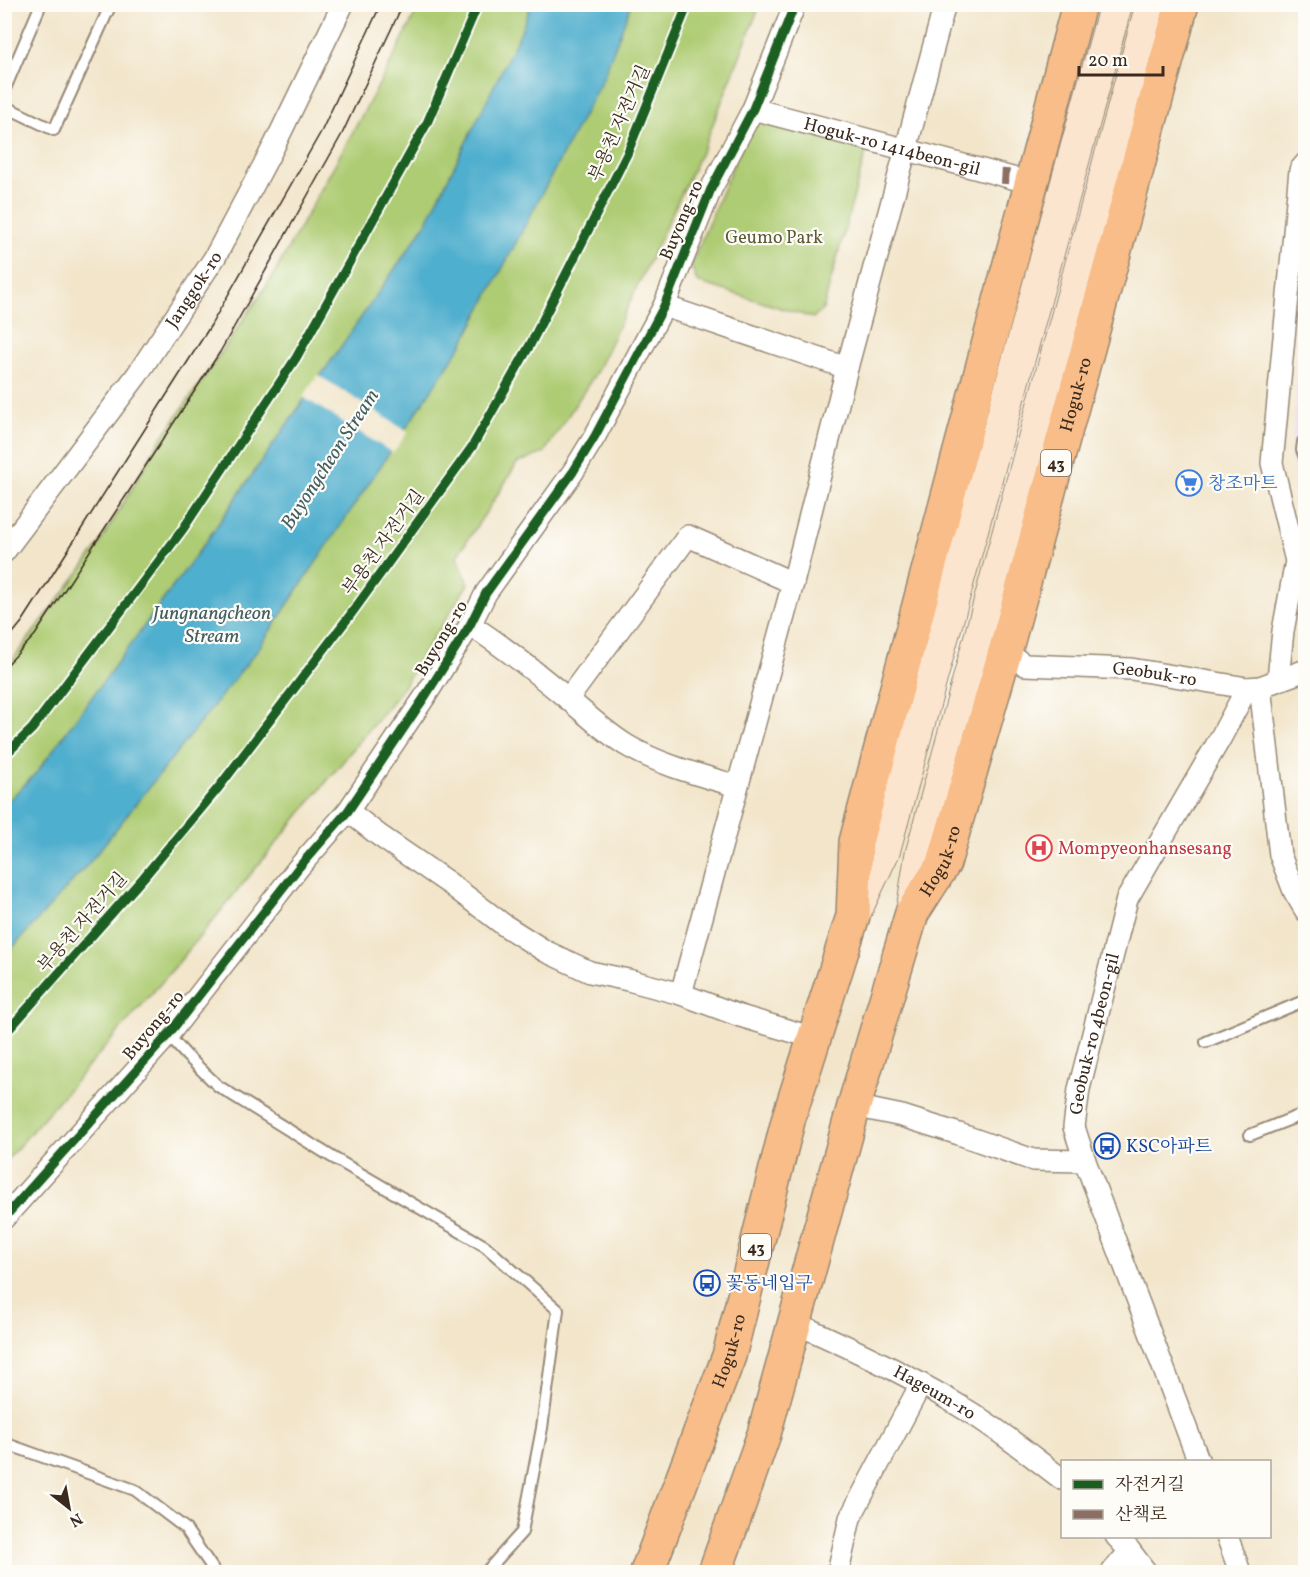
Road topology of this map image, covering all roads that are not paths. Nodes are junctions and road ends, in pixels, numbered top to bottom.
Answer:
1 (41, 4) edge
2 (111, 4) edge
3 (343, 4) edge
4 (795, 4) edge
5 (945, 4) edge
6 (1079, 4) edge
7 (1116, 4) edge
8 (1152, 4) edge
9 (1182, 4) edge
10 (4, 91) edge
11 (4, 106) edge
12 (753, 109) junction
13 (907, 151) junction
14 (1305, 163) edge
15 (1031, 183) junction
16 (664, 306) junction
17 (847, 368) junction
18 (1305, 441) edge
19 (1305, 460) edge
20 (4, 552) edge
21 (1301, 561) edge
22 (793, 583) junction
23 (470, 625) junction
24 (1005, 652) junction
25 (1305, 670) edge
26 (1262, 685) junction
27 (568, 699) junction
28 (737, 786) junction
29 (348, 811) junction
30 (1305, 911) edge
31 (912, 914) junction
32 (853, 916) junction
33 (681, 994) junction
34 (1305, 1000) edge
35 (168, 1035) junction
36 (814, 1038) junction
37 (1206, 1042) dead end
38 (854, 1106) junction
39 (1305, 1113) edge
40 (1250, 1135) dead end
41 (1085, 1161) junction
42 (4, 1218) edge
43 (795, 1323) junction
44 (921, 1384) junction
45 (4, 1443) edge
46 (1199, 1460) edge
47 (1061, 1478) edge
48 (1228, 1538) edge
49 (1123, 1544) edge
50 (215, 1572) edge
51 (486, 1572) edge
52 (646, 1572) edge
53 (715, 1572) edge
54 (838, 1572) edge
55 (1112, 1572) edge
56 (1146, 1572) edge
57 (1240, 1572) edge

1 - 10 lane
2 - 11 lane
3 - 20 street, Janggok-ro
4 - 12 street, Buyong-ro
5 - 13 street
6 - 15 main road, Hoguk-ro / 43
7 - 32 street, Hoguk-ro
8 - 31 street, Hoguk-ro
9 - 24 main road, Hoguk-ro / 43
12 - 13 street, Hoguk-ro 1414beon-gil
12 - 16 street, Buyong-ro
13 - 15 street, Hoguk-ro 1414beon-gil
13 - 17 street
14 - 21 street
15 - 32 main road, Hoguk-ro / 43
16 - 17 street
16 - 23 street, Buyong-ro
17 - 22 street
18 - 19 lane
21 - 26 street
22 - 27 street
22 - 28 street
23 - 27 street
23 - 29 street, Buyong-ro
24 - 26 street, Geobuk-ro
24 - 31 main road, Hoguk-ro / 43
25 - 26 street, Geobuk-ro
26 - 30 street
26 - 41 street, Geobuk-ro 4beon-gil
27 - 28 street
28 - 33 street
29 - 33 street
29 - 35 street, Buyong-ro
31 - 38 main road, Hoguk-ro / 43
32 - 36 main road, Hoguk-ro / 43
33 - 36 street
34 - 37 lane
35 - 42 street, Buyong-ro
35 - 51 lane
36 - 52 main road, Hoguk-ro / 43
38 - 41 street
38 - 43 main road, Hoguk-ro / 43
39 - 40 lane
41 - 46 street, Geobuk-ro 4beon-gil
43 - 44 street, Hageum-ro
43 - 53 main road, Hoguk-ro / 43
44 - 47 street, Hageum-ro
44 - 54 street
45 - 50 lane
48 - 57 street
49 - 55 street
49 - 56 street

